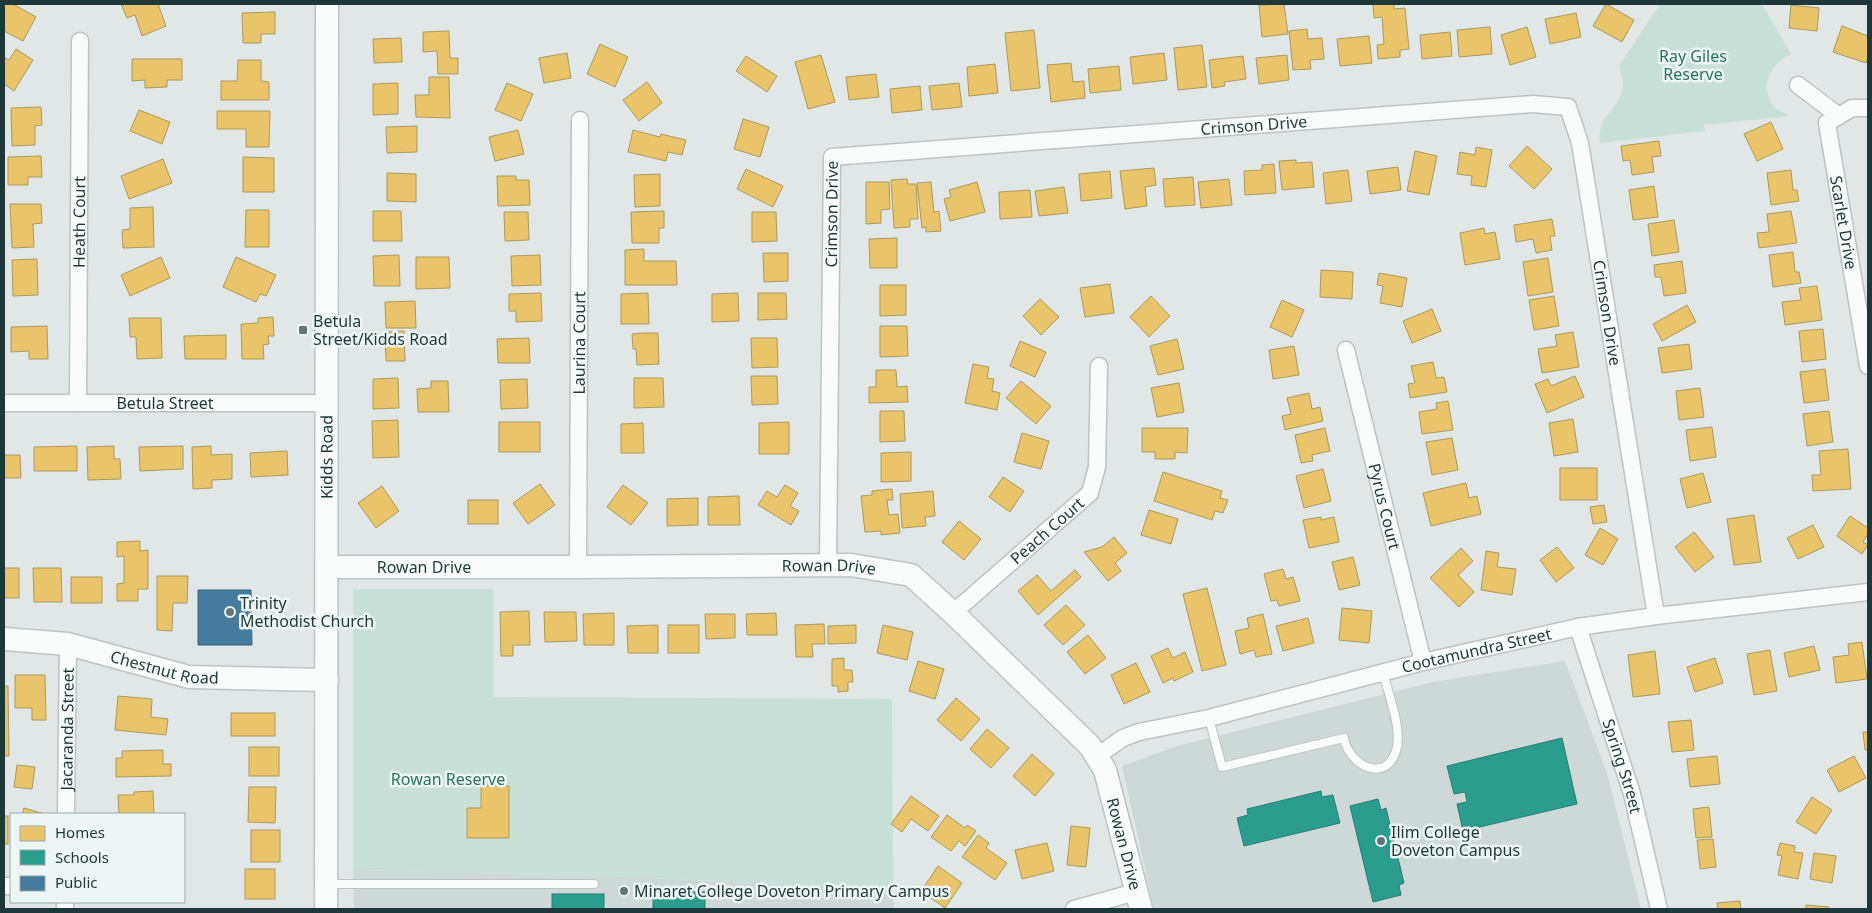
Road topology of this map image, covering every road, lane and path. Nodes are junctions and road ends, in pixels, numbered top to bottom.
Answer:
1 (327, 4) edge
2 (80, 41) dead end
3 (1798, 85) dead end
4 (1868, 108) edge
5 (1839, 116) junction
6 (580, 120) dead end
7 (1346, 350) dead end
8 (1098, 366) dead end
9 (1868, 366) edge
10 (4, 402) edge
11 (78, 402) junction
12 (327, 403) junction
13 (828, 565) junction
14 (328, 567) junction
15 (578, 567) junction
16 (1868, 592) edge
17 (953, 613) junction
18 (1656, 616) junction
19 (1578, 626) junction
20 (4, 639) edge
21 (68, 644) junction
22 (1423, 662) junction
23 (1383, 672) junction
24 (327, 680) junction
25 (1209, 718) junction
26 (1097, 756) junction
27 (66, 813) edge
28 (326, 884) junction
29 (594, 884) dead end
30 (1139, 900) edge
31 (326, 909) edge
32 (1074, 909) edge
33 (1659, 909) edge

1 - 12 street, Kidds Road
2 - 11 street, Heath Court
3 - 5 street
4 - 5 street
5 - 9 street, Scarlet Drive
6 - 15 street, Laurina Court
7 - 22 street, Pyrus Court
8 - 17 street, Peach Court
10 - 11 street, Betula Street
11 - 12 street, Betula Street
12 - 14 street, Kidds Road
13 - 15 street, Rowan Drive
13 - 17 street, Rowan Drive
13 - 18 street, Crimson Drive
14 - 15 street, Rowan Drive
14 - 24 street, Kidds Road
16 - 18 street, Cootamundra Street
17 - 26 street, Rowan Drive
18 - 19 street, Cootamundra Street
19 - 22 street, Cootamundra Street
19 - 33 street, Spring Street
20 - 21 street, Chestnut Road
21 - 24 street, Chestnut Road
21 - 27 street, Jacaranda Street
22 - 23 street, Cootamundra Street
23 - 25 street, Cootamundra Street
23 - 25 lane
24 - 28 street, Kidds Road
25 - 26 street, Cootamundra Street
26 - 30 street, Rowan Drive
28 - 29 lane
28 - 31 street, Kidds Road
30 - 32 street

